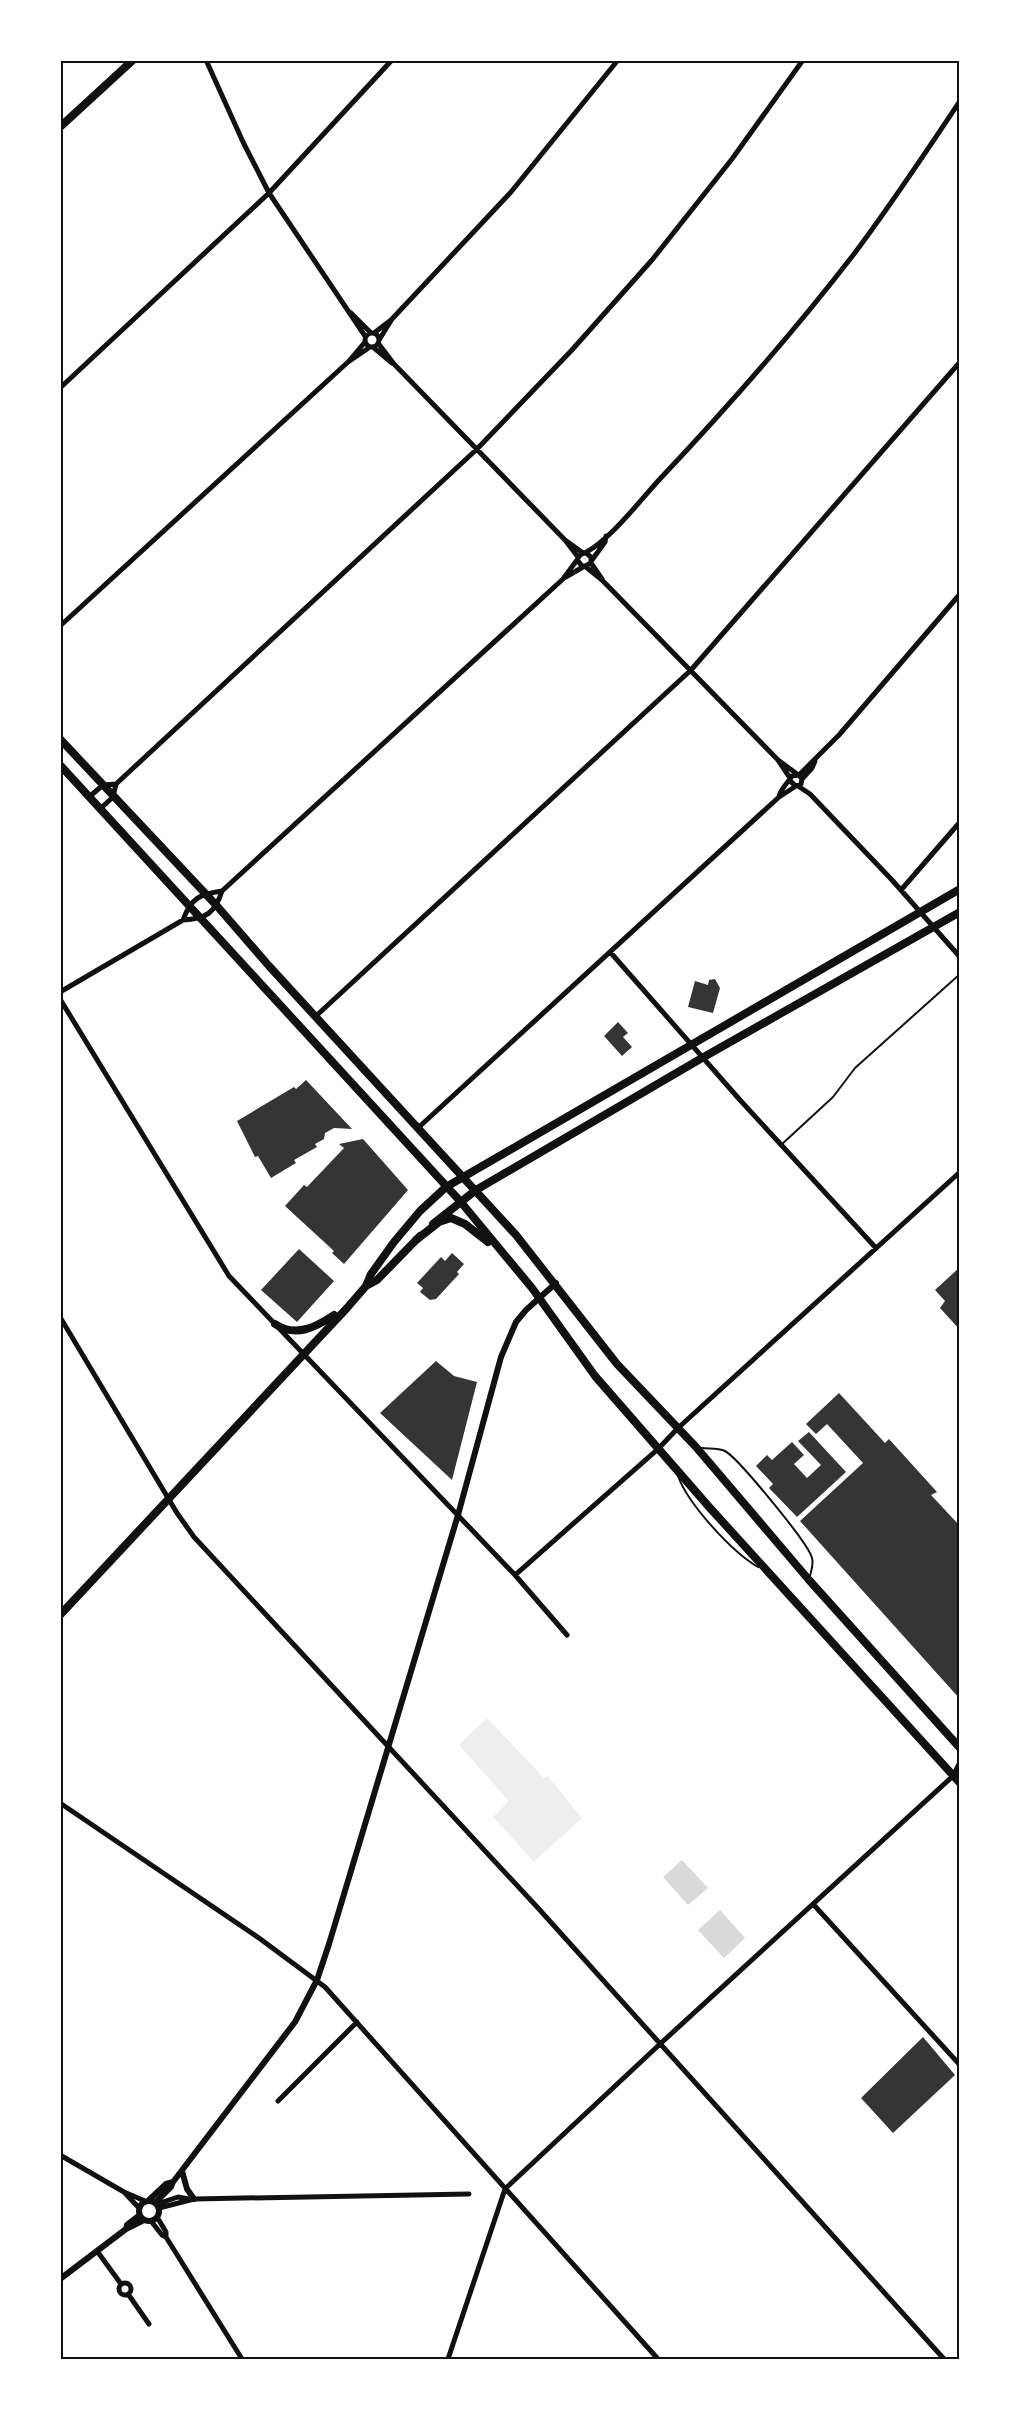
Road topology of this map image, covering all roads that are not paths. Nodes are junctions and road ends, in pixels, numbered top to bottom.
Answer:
1 (133, 60) edge
2 (206, 60) edge
3 (392, 60) edge
4 (618, 60) edge
5 (803, 60) edge
6 (960, 100) edge
7 (60, 127) edge
8 (269, 193) junction
9 (372, 340) junction
10 (960, 362) edge
11 (60, 387) edge
12 (477, 449) junction
13 (606, 536) junction
14 (581, 556) junction
15 (588, 564) junction
16 (563, 579) junction
17 (960, 594) edge
18 (60, 626) edge
19 (691, 670) junction
20 (60, 739) edge
21 (778, 760) junction
22 (60, 765) edge
23 (790, 780) junction
24 (799, 780) junction
25 (116, 784) junction
26 (103, 785) junction
27 (89, 797) junction
28 (113, 797) junction
29 (779, 797) junction
30 (100, 809) junction
31 (960, 822) edge
32 (960, 889) edge
33 (901, 890) junction
34 (222, 891) junction
35 (204, 893) junction
36 (188, 906) junction
37 (217, 906) junction
38 (920, 912) junction
39 (960, 912) edge
40 (183, 920) junction
41 (200, 920) junction
42 (933, 927) junction
43 (611, 953) junction
44 (960, 957) edge
45 (960, 974) edge
46 (60, 992) edge
47 (60, 999) edge
48 (316, 1016) junction
49 (691, 1044) junction
50 (702, 1058) junction
51 (419, 1127) junction
52 (781, 1145) junction
53 (960, 1172) edge
54 (461, 1177) junction
55 (446, 1187) junction
56 (476, 1191) junction
57 (460, 1201) junction
58 (416, 1240) junction
59 (876, 1248) junction
60 (501, 1251) junction
61 (556, 1283) junction
62 (366, 1286) junction
63 (539, 1298) junction
64 (347, 1308) junction
65 (60, 1317) edge
66 (275, 1324) junction
67 (303, 1352) junction
68 (678, 1428) junction
69 (696, 1447) junction
70 (659, 1448) junction
71 (169, 1498) junction
72 (458, 1515) junction
73 (515, 1575) junction
74 (809, 1580) junction
75 (60, 1615) edge
76 (567, 1635) dead end
77 (387, 1746) junction
78 (960, 1748) edge
79 (960, 1762) edge
80 (953, 1776) junction
81 (960, 1783) edge
82 (60, 1803) edge
83 (813, 1904) junction
84 (317, 1980) junction
85 (357, 2022) junction
86 (660, 2044) junction
87 (960, 2065) edge
88 (278, 2101) dead end
89 (60, 2155) edge
90 (182, 2171) junction
91 (505, 2189) junction
92 (124, 2192) junction
93 (469, 2194) dead end
94 (192, 2199) junction
95 (153, 2203) junction
96 (146, 2216) junction
97 (97, 2251) junction
98 (60, 2279) edge
99 (149, 2324) dead end
100 (242, 2359) edge
101 (448, 2359) edge
102 (658, 2359) edge
103 (944, 2359) edge

1 - 7 main road
2 - 8 street
3 - 8 street
4 - 9 street
5 - 12 street
6 - 13 street
8 - 9 street
8 - 11 street
9 - 12 street
9 - 18 street
10 - 19 street
12 - 14 street
12 - 25 street
13 - 14 street
13 - 15 street
14 - 15 street
14 - 15 street
14 - 16 street
15 - 16 street
15 - 19 street
16 - 34 street
17 - 24 street
19 - 21 street
19 - 48 street
20 - 26 main road
21 - 23 street
21 - 24 street
22 - 27 main road
23 - 24 street
23 - 24 street
23 - 29 street
24 - 29 street
24 - 33 street
25 - 26 street
25 - 28 street
26 - 27 street
26 - 28 main road
27 - 30 main road
28 - 30 street
28 - 35 main road
29 - 43 street
30 - 36 main road
31 - 33 street
32 - 38 main road
33 - 38 street
34 - 35 street
34 - 37 street
35 - 36 street
35 - 37 main road
36 - 40 street
36 - 41 main road
37 - 41 street
37 - 48 main road
38 - 42 street
38 - 49 main road
39 - 42 main road
40 - 41 street
40 - 46 street
41 - 55 main road
42 - 44 street
42 - 50 main road
43 - 49 street
43 - 51 street
45 - 52 lane
47 - 66 street
48 - 51 main road
49 - 50 street
49 - 54 main road
50 - 52 street
50 - 56 main road
51 - 54 main road
52 - 59 street
53 - 59 street
54 - 55 main road
54 - 56 main road
55 - 57 main road
55 - 62 main road
56 - 57 main road
56 - 61 main road
57 - 58 main road
57 - 60 main road
58 - 60 main road
58 - 62 main road
59 - 68 street
60 - 63 main road
61 - 63 street
61 - 68 main road
62 - 64 main road
63 - 70 main road
63 - 72 street
64 - 66 main road
64 - 67 main road
65 - 71 street
66 - 67 street
67 - 71 main road
67 - 72 street
68 - 69 main road
68 - 70 street
69 - 74 main road
69 - 74 lane
70 - 73 street
70 - 80 main road
71 - 75 main road
71 - 77 street
72 - 73 street
72 - 77 street
73 - 76 street
74 - 78 main road
77 - 84 street
77 - 86 street
79 - 80 street
80 - 81 main road
80 - 83 street
82 - 84 street
83 - 86 street
83 - 87 street
84 - 85 street
84 - 90 street
85 - 88 street
85 - 91 street
86 - 91 street
86 - 103 street
89 - 92 street
90 - 94 street
90 - 95 street
91 - 101 street
91 - 102 street
92 - 95 street
92 - 96 street
93 - 94 street
94 - 95 street
95 - 96 street
95 - 96 street
96 - 97 street
96 - 100 street
97 - 98 street
97 - 99 street

